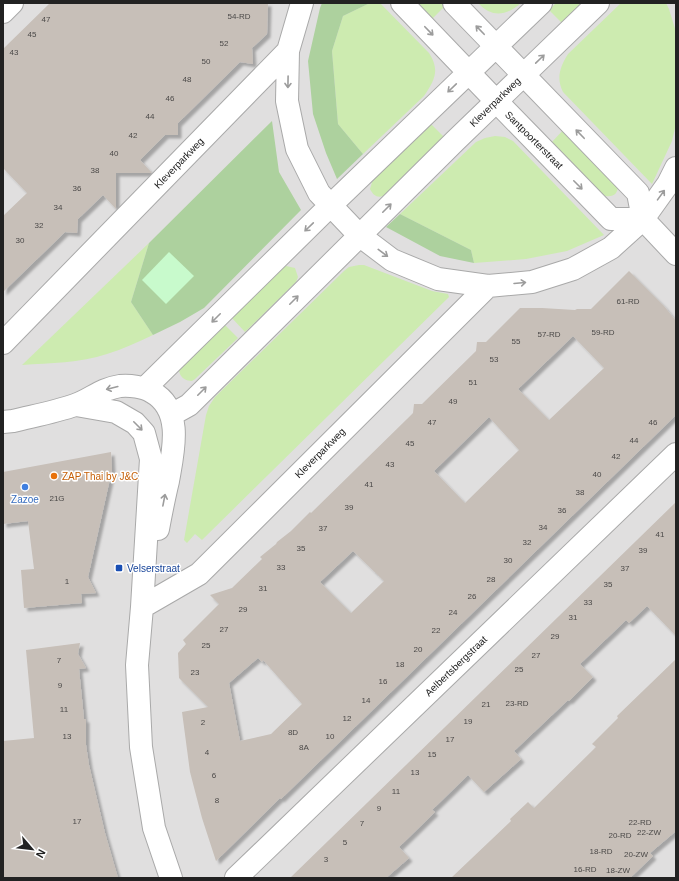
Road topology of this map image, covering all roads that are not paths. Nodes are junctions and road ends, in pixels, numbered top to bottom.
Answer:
1 (12, 3) edge
2 (302, 3) edge
3 (402, 3) edge
4 (454, 3) edge
5 (541, 3) edge
6 (598, 3) edge
7 (3, 12) edge
8 (496, 46) junction
9 (288, 51) junction
10 (468, 72) junction
11 (524, 75) junction
12 (496, 101) junction
13 (676, 168) edge
14 (331, 205) junction
15 (643, 219) junction
16 (359, 235) junction
17 (676, 254) edge
18 (488, 286) junction
19 (3, 344) edge
20 (145, 388) junction
21 (76, 405) junction
22 (171, 415) junction
23 (3, 422) edge
24 (676, 454) edge
25 (142, 607) junction
26 (171, 878) edge
27 (236, 878) edge

1 - 7 street
2 - 9 street, Kleverparkweg
3 -> 10 street, Santpoorterstraat
8 -> 4 street
5 - 8 street
11 -> 6 street, Kleverparkweg
8 - 10 street
8 - 11 street
9 -> 14 street, Kleverparkweg
9 - 19 street, Kleverparkweg
10 - 12 street, Santpoorterstraat
10 -> 14 street
11 - 12 street, Kleverparkweg
15 -> 11 street
12 -> 15 street, Santpoorterstraat
16 -> 12 street, Kleverparkweg
15 -> 13 street, Kleverparkweg
14 - 16 street, Kleverparkweg
14 -> 20 street
15 - 17 street
18 -> 15 street, Kleverparkweg
16 -> 18 street, Kleverparkweg
22 -> 16 street, Kleverparkweg
18 - 25 street, Kleverparkweg
20 -> 21 street
20 - 22 street
21 - 23 street
21 -> 25 street
25 -> 22 street
24 - 27 street, Aelbertsbergstraat
25 - 26 street

